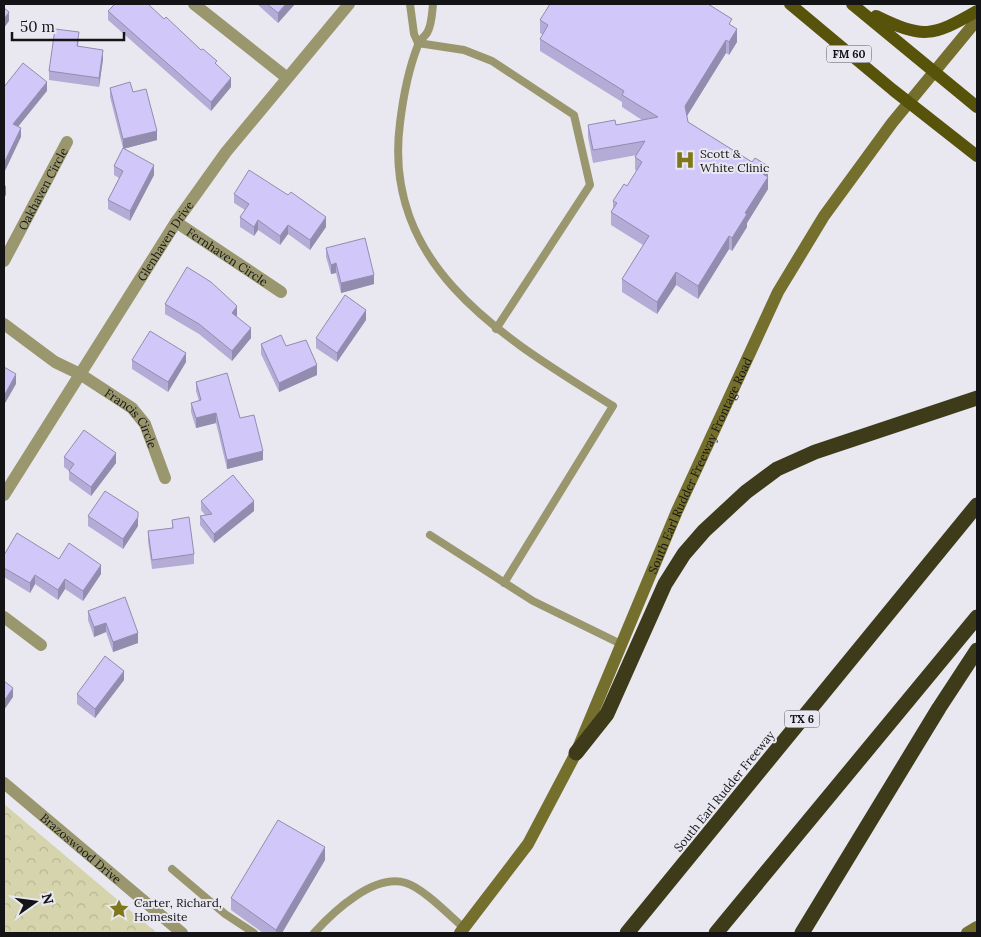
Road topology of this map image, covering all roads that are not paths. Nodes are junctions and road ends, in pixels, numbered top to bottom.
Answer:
1 (194, 4) edge
2 (349, 4) edge
3 (410, 4) edge
4 (433, 4) edge
5 (790, 4) edge
6 (852, 4) edge
7 (977, 11) edge
8 (977, 20) edge
9 (418, 43) junction
10 (934, 71) junction
11 (286, 76) junction
12 (909, 102) junction
13 (977, 107) edge
14 (66, 142) dead end
15 (977, 156) edge
16 (176, 222) junction
17 (4, 261) edge
18 (282, 292) dead end
19 (4, 324) edge
20 (496, 329) junction
21 (80, 374) junction
22 (977, 398) edge
23 (165, 478) dead end
24 (4, 495) edge
25 (977, 505) edge
26 (430, 535) dead end
27 (504, 583) junction
28 (4, 617) edge
29 (977, 617) edge
30 (41, 645) dead end
31 (623, 645) junction
32 (977, 650) edge
33 (576, 753) junction
34 (4, 783) edge
35 (172, 869) dead end
36 (977, 927) edge
37 (462, 931) edge
38 (182, 933) edge
39 (254, 933) edge
40 (314, 933) edge
41 (627, 933) edge
42 (716, 933) edge
43 (802, 933) edge
44 (966, 933) edge

1 - 11 street
2 - 11 street, Glenhaven Drive
3 - 9 lane
4 - 9 lane
5 - 12 main road, FM 60
6 - 7 main road
6 - 10 main road
8 - 10 main road, South Earl Rudder Freeway Frontage Road
9 - 20 lane
9 - 20 lane
10 - 12 main road, South Earl Rudder Freeway Frontage Road
10 - 13 main road
11 - 16 street, Glenhaven Drive
12 - 15 main road, FM 60
12 - 31 main road, South Earl Rudder Freeway Frontage Road
14 - 17 street, Oakhaven Circle
16 - 18 street, Fernhaven Circle
16 - 21 street, Glenhaven Drive
19 - 21 street, Francis Circle
20 - 27 lane
21 - 23 street, Francis Circle
21 - 24 street, Glenhaven Drive
22 - 33 highway
25 - 41 highway, South Earl Rudder Freeway / TX 6
26 - 27 lane
27 - 31 lane
28 - 30 street
29 - 42 highway
31 - 33 main road, South Earl Rudder Freeway Frontage Road
32 - 43 highway
33 - 37 main road, South Earl Rudder Freeway Frontage Road
34 - 38 street, Brazoswood Drive
35 - 39 lane
36 - 44 main road
37 - 40 lane

